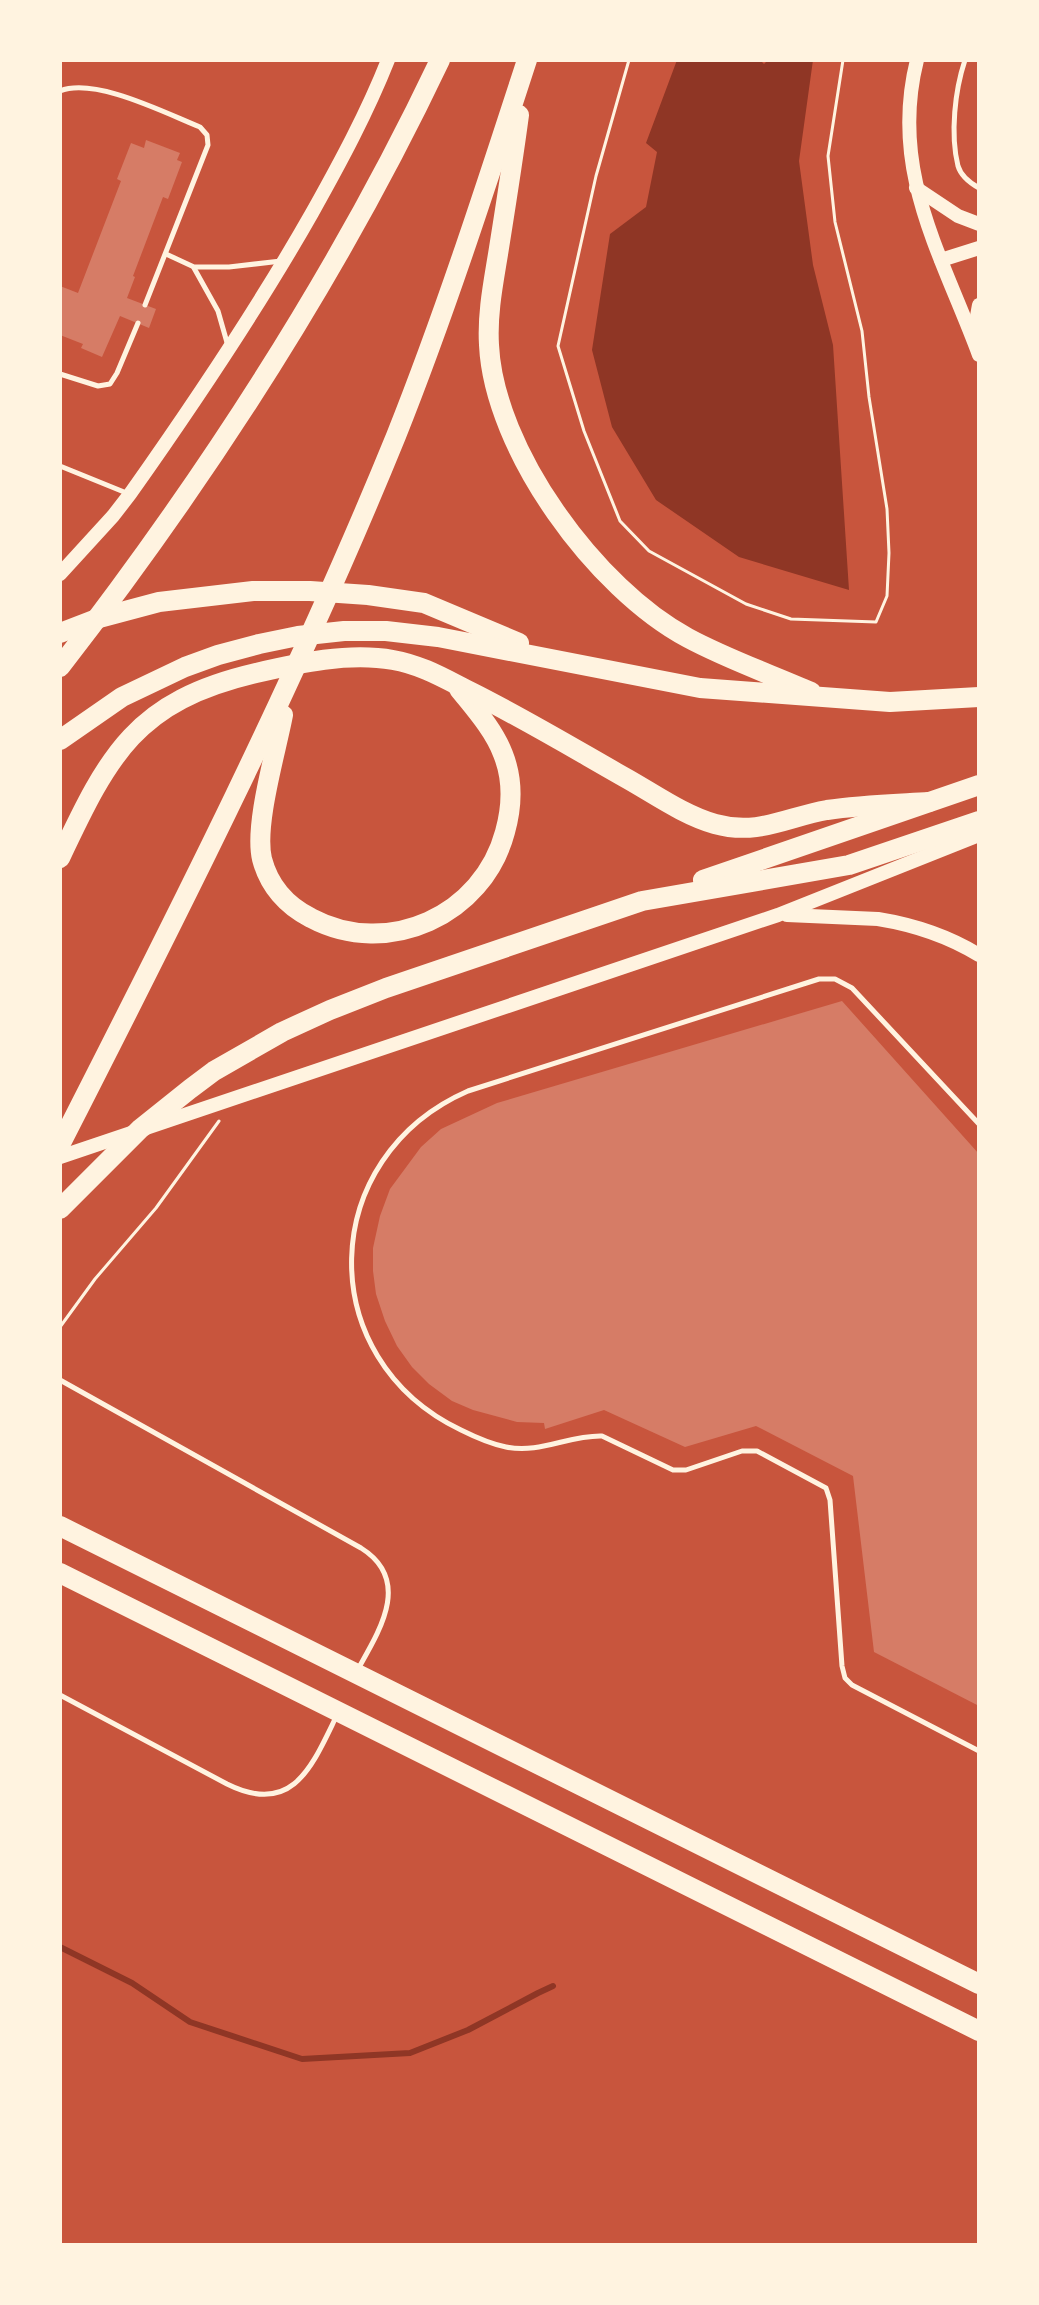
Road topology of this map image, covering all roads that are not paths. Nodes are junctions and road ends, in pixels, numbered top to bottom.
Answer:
1 (388, 60) edge
2 (440, 60) edge
3 (527, 60) edge
4 (917, 60) edge
5 (965, 60) edge
6 (62, 90) edge
7 (916, 188) junction
8 (979, 188) edge
9 (979, 224) edge
10 (979, 248) edge
11 (166, 254) junction
12 (941, 260) junction
13 (284, 261) junction
14 (194, 267) junction
15 (145, 305) dead end
16 (979, 305) edge
17 (138, 323) dead end
18 (973, 339) junction
19 (229, 351) junction
20 (979, 355) edge
21 (60, 374) edge
22 (60, 466) edge
23 (130, 494) junction
24 (60, 574) edge
25 (60, 633) edge
26 (560, 659) junction
27 (60, 667) edge
28 (291, 681) junction
29 (454, 683) junction
30 (979, 697) edge
31 (826, 698) junction
32 (60, 740) edge
33 (979, 785) edge
34 (929, 802) junction
35 (979, 821) edge
36 (979, 835) edge
37 (60, 858) edge
38 (642, 901) junction
39 (778, 915) junction
40 (979, 955) edge
41 (979, 1124) edge
42 (60, 1145) edge
43 (60, 1157) edge
44 (60, 1209) edge
45 (60, 1380) edge
46 (60, 1526) edge
47 (60, 1573) edge
48 (356, 1673) junction
49 (60, 1695) edge
50 (340, 1711) junction
51 (979, 1751) edge
52 (979, 1984) edge
53 (979, 2031) edge

1 - 13 street
2 - 27 highway
3 - 28 highway
3 - 31 highway
4 - 7 street
5 - 8 lane
6 - 11 lane
7 - 9 street
7 - 12 street
10 - 12 street
11 - 14 lane
11 - 15 lane
12 - 18 street
13 - 14 lane
13 - 19 street
14 - 19 lane
16 - 18 street
17 - 21 lane
18 - 20 street
19 - 23 street
22 - 23 lane
23 - 24 street
25 - 26 highway
26 - 31 highway
26 - 32 highway
28 - 29 highway
28 - 42 highway
29 - 34 highway
29 - 37 highway
30 - 31 highway
33 - 34 highway
34 - 38 highway
35 - 38 highway
36 - 39 street
38 - 44 highway
39 - 40 street
39 - 43 street
41 - 51 lane
45 - 48 lane
46 - 48 highway
47 - 50 highway
48 - 52 highway
49 - 50 lane
50 - 53 highway

